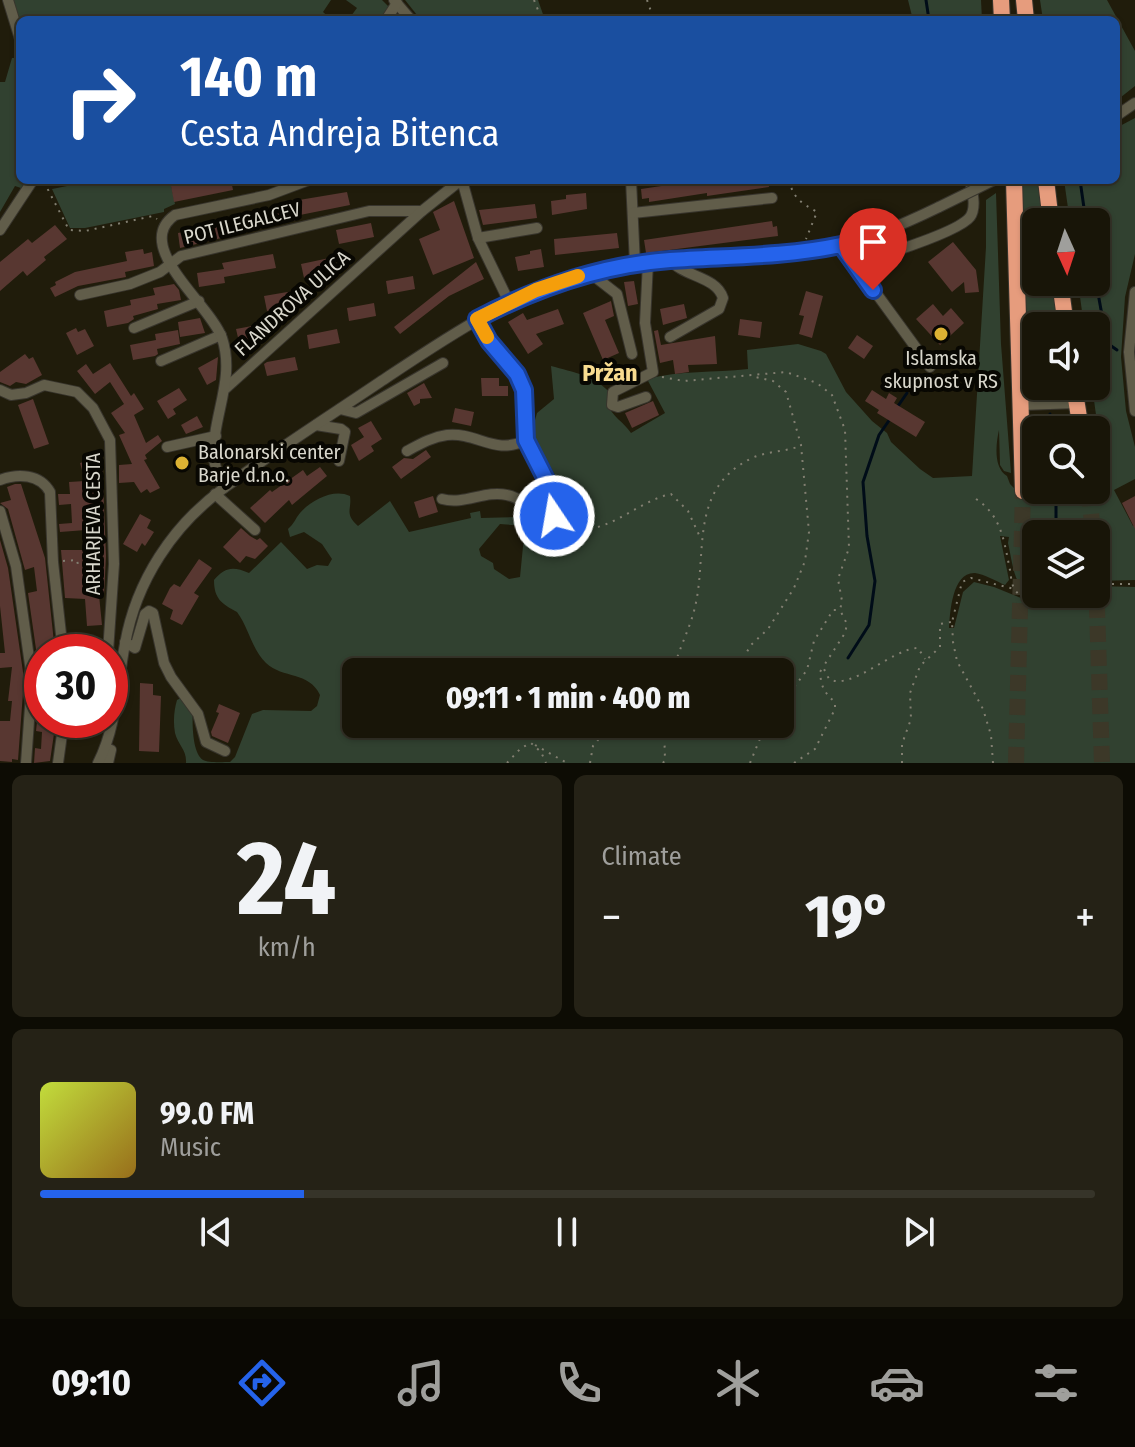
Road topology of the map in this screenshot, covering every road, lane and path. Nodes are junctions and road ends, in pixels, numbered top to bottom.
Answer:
1 (8, 0) edge
2 (16, 26) edge
3 (30, 184) edge
4 (44, 184) edge
5 (298, 184) edge
6 (457, 184) edge
7 (463, 184) edge
8 (631, 184) edge
9 (790, 184) edge
10 (970, 184) edge
11 (986, 184) edge
12 (1014, 184) edge
13 (1046, 184) edge
14 (772, 198) dead end
15 (1049, 208) edge
16 (422, 211) junction
17 (633, 213) junction
18 (537, 228) dead end
19 (0, 230) edge
20 (161, 232) junction
21 (478, 238) junction
22 (841, 245) junction
23 (804, 252) junction
24 (670, 260) junction
25 (648, 262) junction
26 (635, 264) junction
27 (854, 264) junction
28 (171, 266) junction
29 (590, 273) junction
30 (1135, 292) edge
31 (80, 295) dead end
32 (199, 301) junction
33 (509, 302) junction
34 (477, 319) junction
35 (134, 328) dead end
36 (221, 335) junction
37 (670, 337) dead end
38 (632, 354) dead end
39 (161, 361) dead end
40 (443, 363) dead end
41 (930, 367) dead end
42 (653, 372) junction
43 (750, 375) junction
44 (226, 388) junction
45 (0, 390) edge
46 (646, 397) dead end
47 (1076, 400) edge
48 (1077, 403) junction
49 (1022, 405) junction
50 (340, 409) junction
51 (1135, 411) edge
52 (1022, 416) edge
53 (1079, 416) edge
54 (316, 425) junction
55 (216, 436) junction
56 (526, 440) junction
57 (801, 445) junction
58 (167, 447) dead end
59 (407, 451) dead end
60 (339, 461) dead end
61 (0, 480) edge
62 (219, 491) junction
63 (442, 499) dead end
64 (976, 499) dead end
65 (0, 511) edge
66 (554, 516) junction
67 (255, 530) dead end
68 (701, 538) junction
69 (53, 562) junction
70 (114, 564) junction
71 (1110, 584) edge
72 (1135, 584) edge
73 (1014, 589) junction
74 (1022, 596) edge
75 (840, 610) junction
76 (952, 622) junction
77 (61, 634) edge
78 (109, 634) edge
79 (127, 634) edge
80 (128, 644) edge
81 (678, 658) edge
82 (743, 658) edge
83 (925, 659) junction
84 (823, 667) junction
85 (794, 687) edge
86 (61, 738) edge
87 (108, 738) edge
88 (600, 738) edge
89 (664, 738) edge
90 (760, 738) edge
91 (533, 744) junction
92 (105, 748) junction
93 (225, 751) dead end
94 (991, 762) edge
95 (26, 763) edge
96 (58, 763) edge
97 (98, 763) edge
98 (108, 763) edge
99 (507, 763) edge
100 (546, 763) edge
101 (567, 763) edge
102 (590, 763) edge
103 (663, 763) edge
104 (750, 763) edge
105 (794, 763) edge
106 (902, 763) edge

1 - 2 street
3 - 19 street
4 - 20 path
5 - 20 street
6 - 16 street, FLANDROVA ULICA
7 - 21 street
8 - 17 street
9 - 23 path
10 - 27 street
11 - 22 street, bridge
12 - 49 highway
13 - 15 highway
14 - 17 street
16 - 28 street, POT ILEGALCEV
16 - 44 street, FLANDROVA ULICA
17 - 26 street
18 - 21 street
20 - 28 street
21 - 33 street
22 - 23 street
22 - 27 street
23 - 24 street
24 - 25 street
24 - 37 street
25 - 26 street
25 - 42 street
26 - 29 street
27 - 41 street
28 - 31 street, POT ILEGALCEV
28 - 32 street
29 - 33 street
29 - 38 street
30 - 51 street
32 - 35 street
32 - 36 street
33 - 34 street
34 - 50 street
34 - 56 street
36 - 39 street
36 - 44 street
40 - 50 street
42 - 43 path
42 - 46 street
43 - 57 path
43 - 75 path
44 - 55 street
45 - 70 street, ARHARJEVA CESTA
47 - 48 highway
48 - 49 street
48 - 53 highway
49 - 52 highway
50 - 54 street
54 - 60 street
54 - 62 street
55 - 58 street
55 - 62 street
56 - 59 street
56 - 66 street
57 - 68 path
57 - 82 path
61 - 69 street
62 - 67 street
62 - 79 street
63 - 66 street
64 - 73 path
65 - 95 street
66 - 68 path
68 - 81 path
69 - 70 path
69 - 77 street
70 - 78 street, ARHARJEVA CESTA
71 - 72 path
73 - 74 path
73 - 76 path
75 - 84 path
75 - 85 path
76 - 83 path
76 - 94 path
80 - 93 street
83 - 84 path
83 - 106 path
84 - 105 path
86 - 96 street
87 - 92 street
88 - 102 path
89 - 103 path
90 - 104 path
91 - 99 path
91 - 100 path
91 - 101 path
92 - 97 street
92 - 98 street

